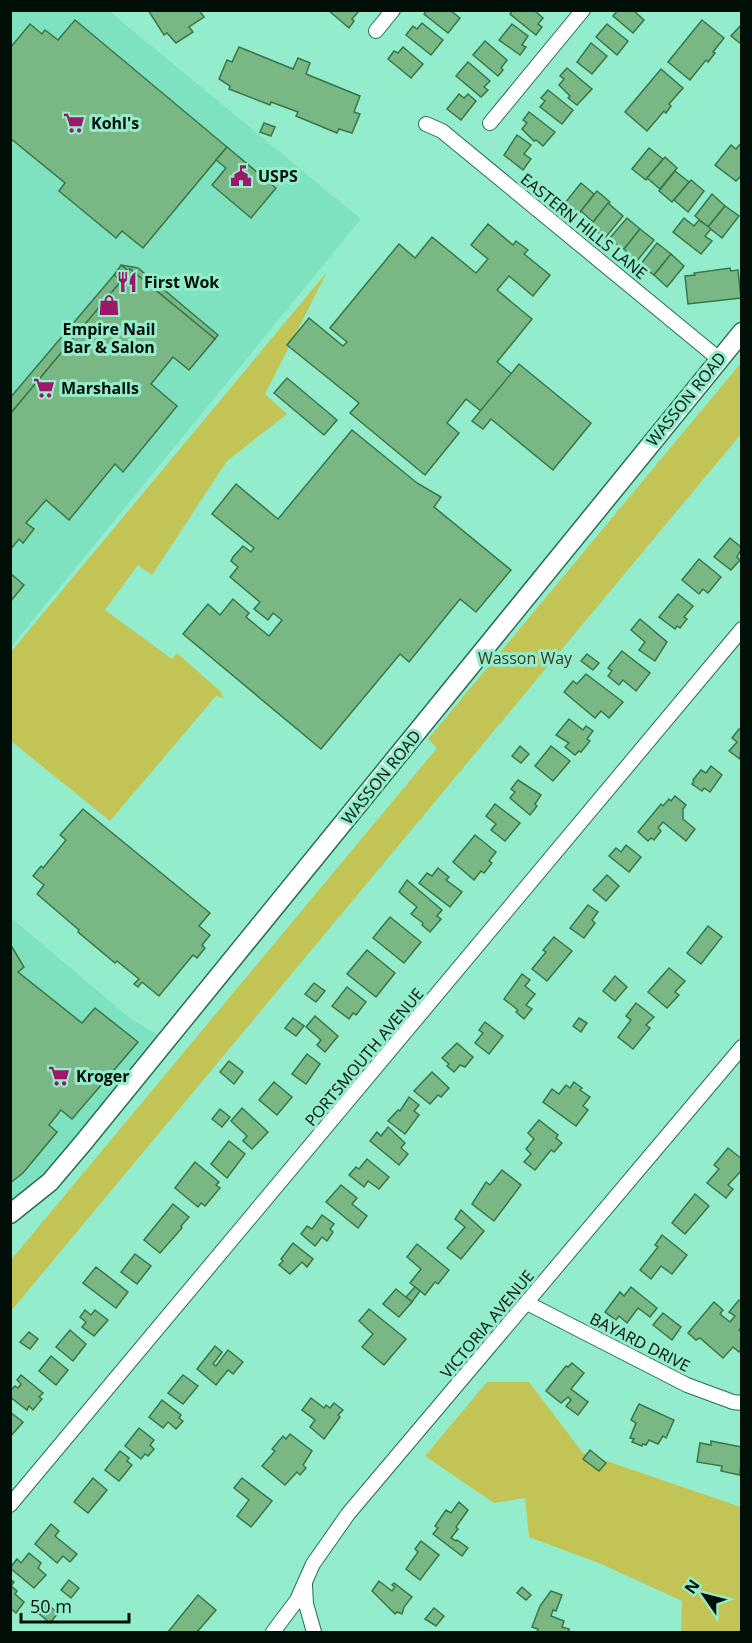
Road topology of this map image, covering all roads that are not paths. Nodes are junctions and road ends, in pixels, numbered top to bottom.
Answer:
1 (393, 10) edge
2 (583, 10) edge
3 (376, 31) dead end
4 (490, 123) dead end
5 (426, 124) dead end
6 (741, 332) edge
7 (719, 359) junction
8 (741, 629) edge
9 (741, 1047) edge
10 (10, 1214) edge
11 (527, 1303) junction
12 (741, 1402) edge
13 (10, 1505) edge
14 (305, 1583) junction
15 (273, 1632) edge
16 (314, 1632) edge

1 - 3 street
2 - 4 street
5 - 7 street, EASTERN HILLS LANE
6 - 7 street, WASSON ROAD
7 - 10 street, WASSON ROAD
8 - 13 street, PORTSMOUTH AVENUE
9 - 11 street, VICTORIA AVENUE
11 - 12 street, BAYARD DRIVE
11 - 14 street, VICTORIA AVENUE
14 - 15 street, VICTORIA AVENUE
14 - 16 street

